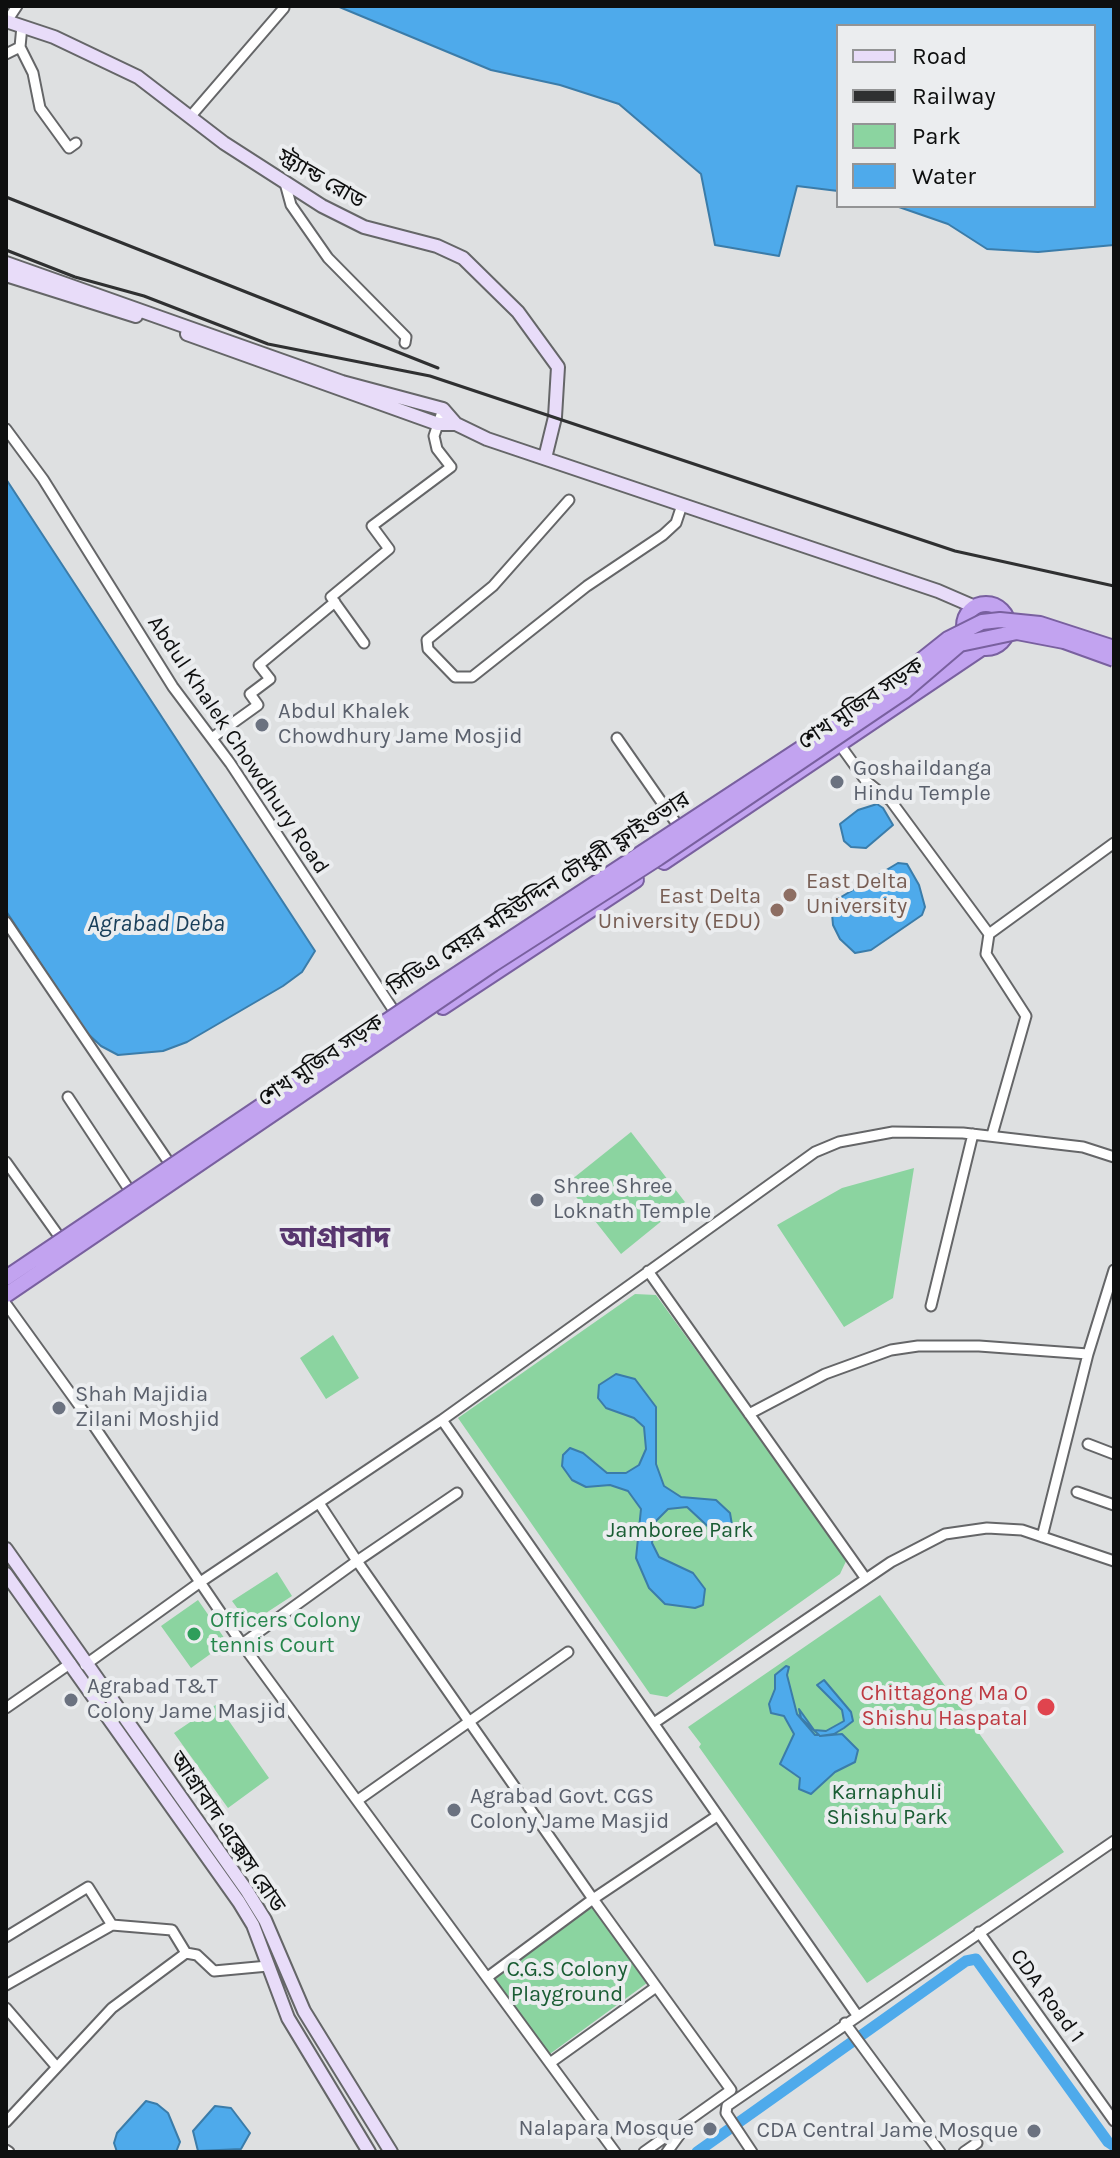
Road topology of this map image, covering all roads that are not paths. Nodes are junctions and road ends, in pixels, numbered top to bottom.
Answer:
1 (17, 6) edge
2 (284, 8) dead end
3 (7, 21) edge
4 (22, 26) junction
5 (20, 47) junction
6 (6, 54) edge
7 (190, 117) junction
8 (76, 143) dead end
9 (285, 183) junction
10 (6, 263) edge
11 (6, 275) edge
12 (405, 343) dead end
13 (443, 409) junction
14 (438, 424) junction
15 (456, 424) junction
16 (6, 429) edge
17 (545, 458) junction
18 (569, 500) dead end
19 (682, 505) junction
20 (335, 602) junction
21 (975, 607) junction
22 (1006, 616) junction
23 (965, 630) junction
24 (364, 643) dead end
25 (1114, 645) edge
26 (982, 648) junction
27 (1114, 659) edge
28 (212, 738) junction
29 (617, 738) dead end
30 (840, 745) junction
31 (681, 830) junction
32 (1114, 843) edge
33 (6, 922) edge
34 (989, 934) junction
35 (397, 1016) junction
36 (407, 1030) junction
37 (68, 1097) dead end
38 (973, 1134) junction
39 (992, 1135) junction
40 (1114, 1157) edge
41 (6, 1162) edge
42 (172, 1167) junction
43 (132, 1194) junction
44 (63, 1242) junction
45 (1114, 1270) edge
46 (648, 1271) junction
47 (6, 1279) edge
48 (6, 1300) edge
49 (931, 1306) dead end
50 (1088, 1354) junction
51 (749, 1414) junction
52 (442, 1420) junction
53 (1088, 1444) dead end
54 (1114, 1454) edge
55 (1077, 1492) dead end
56 (457, 1493) dead end
57 (319, 1503) junction
58 (1114, 1505) edge
59 (1042, 1537) junction
60 (6, 1549) edge
61 (357, 1561) junction
62 (1114, 1561) edge
63 (6, 1574) edge
64 (866, 1579) junction
65 (199, 1583) junction
66 (242, 1644) junction
67 (568, 1652) dead end
68 (71, 1663) junction
69 (85, 1665) junction
70 (6, 1708) edge
71 (468, 1719) junction
72 (654, 1723) junction
73 (358, 1800) junction
74 (717, 1816) junction
75 (1114, 1841) edge
76 (593, 1899) junction
77 (112, 1925) junction
78 (979, 1932) junction
79 (6, 1937) edge
80 (186, 1953) junction
81 (280, 1954) junction
82 (266, 1960) junction
83 (489, 1976) junction
84 (6, 1985) edge
85 (656, 1987) junction
86 (6, 2008) edge
87 (857, 2015) junction
88 (845, 2023) junction
89 (550, 2063) junction
90 (55, 2065) junction
91 (726, 2111) junction
92 (1114, 2121) edge
93 (6, 2122) edge
94 (977, 2143) dead end
95 (369, 2152) edge
96 (391, 2152) edge
97 (615, 2152) edge
98 (644, 2152) edge
99 (667, 2152) edge
100 (752, 2152) edge
101 (940, 2152) edge
102 (964, 2152) edge

1 - 3 street
2 - 7 street
3 - 4 main road, স্ট্র্যান্ড রোড
4 - 5 street
4 - 7 main road, স্ট্র্যান্ড রোড
5 - 6 street
5 - 8 street
7 - 9 main road, স্ট্র্যান্ড রোড
9 - 12 street
9 - 17 main road, স্ট্র্যান্ড রোড
10 - 13 main road
11 - 14 main road
13 - 14 street
13 - 15 main road
14 - 15 main road
14 - 20 street
15 - 17 main road
16 - 28 street, Abdul Khalek Chowdhury Road
17 - 19 main road
18 - 19 street
19 - 21 main road
20 - 24 street
20 - 28 street
21 - 22 highway
21 - 23 highway
22 - 25 highway
22 - 26 highway
23 - 26 highway
23 - 31 highway, শেখ মুজিব সড়ক
25 - 47 highway, সিডিএ মেয়র মহিউদ্দিন চৌধুরী ফ্লাইওভার, bridge
26 - 30 highway, শেখ মুজিব সড়ক
27 - 48 highway, bridge
28 - 35 street, Abdul Khalek Chowdhury Road
29 - 31 street
30 - 34 street
30 - 36 highway, শেখ মুজিব সড়ক
31 - 35 highway, শেখ মুজিব সড়ক
32 - 34 street
33 - 42 street
34 - 39 street
35 - 36 street, Abdul Khalek Chowdhury Road
35 - 42 highway, শেখ মুজিব সড়ক
36 - 48 highway, শেখ মুজিব সড়ক
37 - 43 street
38 - 39 street
38 - 46 street
38 - 49 street
39 - 40 street
41 - 44 street
42 - 43 highway, শেখ মুজিব সড়ক
43 - 44 highway, শেখ মুজিব সড়ক
44 - 47 highway, শেখ মুজিব সড়ক
45 - 50 street
46 - 51 street
46 - 52 street
48 - 65 street
50 - 51 street
50 - 59 street
51 - 64 street
52 - 57 street
52 - 72 street
53 - 54 street
55 - 58 street
56 - 61 street
57 - 61 street
57 - 65 street
59 - 62 street
59 - 64 street
60 - 69 main road, আগ্রাবাদ এক্সেস রোড
61 - 66 street
61 - 71 street
63 - 68 main road, আগ্রাবাদ এক্সেস রোড
64 - 72 street
65 - 66 street
65 - 69 street
66 - 73 street
67 - 71 street
68 - 70 street
68 - 82 main road, আগ্রাবাদ এক্সেস রোড
69 - 81 main road, আগ্রাবাদ এক্সেস রোড
71 - 73 street
71 - 76 street
72 - 74 street
73 - 83 street
74 - 76 street
74 - 87 street
75 - 78 street
76 - 83 street
76 - 85 street
77 - 79 street
77 - 80 street
77 - 84 street
78 - 87 street
78 - 92 street, CDA Road 1
80 - 82 street
80 - 90 street
81 - 82 main road
81 - 96 main road, আগ্রাবাদ এক্সেস রোড
82 - 95 main road, আগ্রাবাদ এক্সেস রোড
83 - 89 street
85 - 89 street
85 - 98 street
86 - 90 street
87 - 88 street
88 - 91 street
88 - 101 street
89 - 97 street
90 - 93 street
91 - 99 street
91 - 100 street
94 - 102 street

